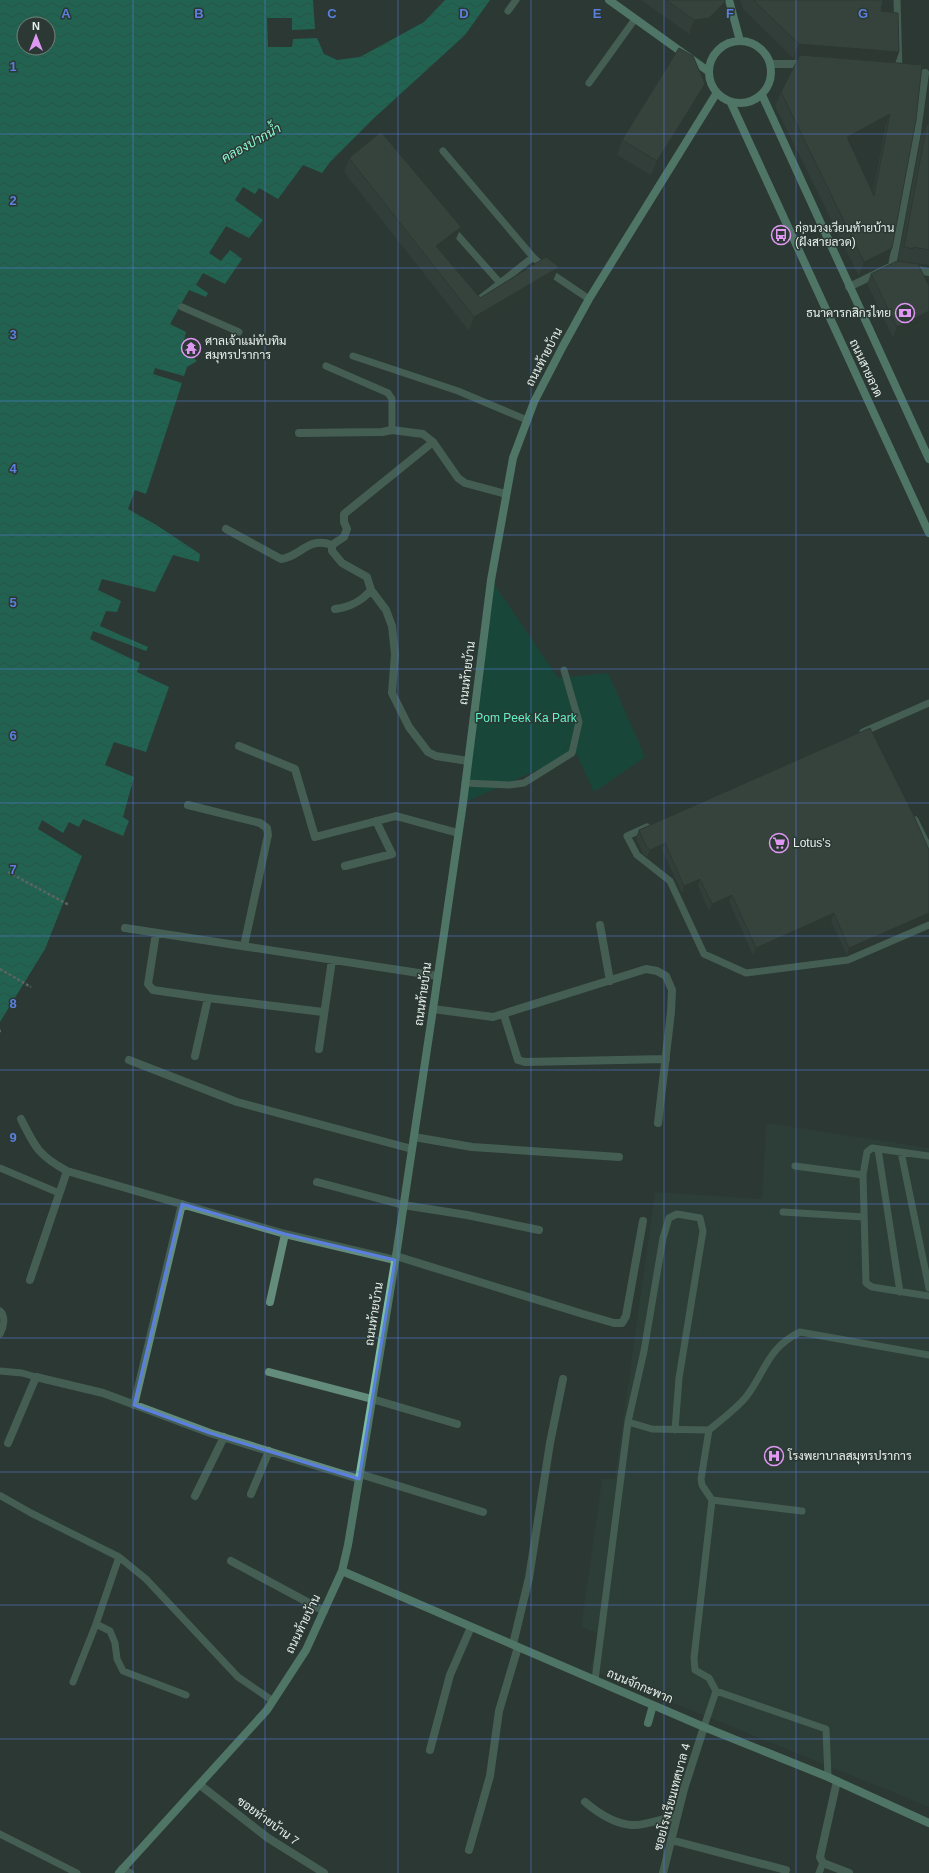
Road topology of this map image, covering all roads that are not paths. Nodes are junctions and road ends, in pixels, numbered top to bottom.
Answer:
1 (516, 0) edge
2 (609, 0) edge
3 (729, 0) edge
4 (898, 0) edge
5 (508, 11) dead end
6 (635, 19) junction
7 (740, 41) junction
8 (770, 64) junction
9 (817, 65) edge
10 (708, 71) junction
11 (899, 71) edge
12 (924, 73) edge
13 (590, 83) dead end
14 (716, 94) junction
15 (762, 95) junction
16 (732, 103) junction
17 (443, 151) dead end
18 (453, 230) edge
19 (533, 257) junction
20 (892, 266) junction
21 (929, 272) edge
22 (500, 283) junction
23 (850, 287) junction
24 (590, 299) junction
25 (473, 304) edge
26 (182, 307) dead end
27 (239, 332) dead end
28 (353, 356) dead end
29 (326, 366) dead end
30 (527, 420) junction
31 (392, 430) junction
32 (299, 433) dead end
33 (433, 442) junction
34 (929, 459) edge
35 (506, 494) junction
36 (226, 528) dead end
37 (929, 533) edge
38 (332, 545) junction
39 (371, 590) junction
40 (335, 610) dead end
41 (564, 670) dead end
42 (929, 703) edge
43 (870, 729) junction
44 (856, 735) edge
45 (874, 736) edge
46 (239, 746) dead end
47 (468, 761) junction
48 (465, 783) junction
49 (188, 805) dead end
50 (912, 813) edge
51 (376, 821) junction
52 (656, 824) edge
53 (458, 832) junction
54 (929, 848) edge
55 (345, 866) dead end
56 (600, 925) dead end
57 (929, 925) edge
58 (125, 928) dead end
59 (156, 933) junction
60 (244, 946) junction
61 (332, 960) junction
62 (438, 976) junction
63 (610, 981) junction
64 (208, 998) junction
65 (433, 1009) junction
66 (323, 1012) junction
67 (504, 1014) junction
68 (319, 1049) dead end
69 (195, 1056) dead end
70 (666, 1059) junction
71 (129, 1060) dead end
72 (21, 1119) dead end
73 (658, 1123) dead end
74 (414, 1137) junction
75 (412, 1149) junction
76 (878, 1149) junction
77 (900, 1152) junction
78 (929, 1156) edge
79 (619, 1157) dead end
80 (795, 1166) dead end
81 (0, 1168) edge
82 (66, 1171) junction
83 (863, 1174) junction
84 (317, 1182) dead end
85 (59, 1193) junction
86 (182, 1204) junction
87 (403, 1205) junction
88 (783, 1212) dead end
89 (864, 1217) junction
90 (643, 1221) dead end
91 (539, 1230) dead end
92 (285, 1234) junction
93 (395, 1258) junction
94 (30, 1280) dead end
95 (929, 1288) edge
96 (900, 1292) junction
97 (929, 1296) edge
98 (270, 1302) dead end
99 (0, 1311) edge
100 (0, 1334) edge
101 (929, 1355) edge
102 (0, 1372) edge
103 (270, 1372) dead end
104 (36, 1377) junction
105 (563, 1379) dead end
106 (372, 1398) junction
107 (134, 1405) junction
108 (628, 1422) junction
109 (457, 1424) dead end
110 (675, 1430) junction
111 (709, 1430) junction
112 (224, 1437) junction
113 (8, 1443) dead end
114 (269, 1451) junction
115 (360, 1476) junction
116 (251, 1494) dead end
117 (0, 1496) edge
118 (195, 1496) dead end
119 (712, 1500) junction
120 (802, 1511) dead end
121 (483, 1512) dead end
122 (119, 1557) junction
123 (231, 1561) dead end
124 (342, 1571) junction
125 (324, 1611) junction
126 (96, 1624) junction
127 (471, 1626) junction
128 (516, 1646) junction
129 (595, 1680) junction
130 (73, 1682) dead end
131 (716, 1690) junction
132 (186, 1695) dead end
133 (273, 1701) junction
134 (654, 1705) junction
135 (648, 1723) dead end
136 (704, 1727) junction
137 (430, 1750) dead end
138 (828, 1777) junction
139 (836, 1781) junction
140 (200, 1785) junction
141 (585, 1802) dead end
142 (677, 1816) junction
143 (929, 1823) edge
144 (0, 1834) edge
145 (672, 1840) junction
146 (468, 1850) dead end
147 (823, 1863) junction
148 (786, 1870) dead end
149 (124, 1872) edge
150 (77, 1873) edge
151 (324, 1873) edge
152 (664, 1873) edge
153 (819, 1873) edge
154 (849, 1873) edge

1 - 5 lane
2 - 6 street
3 - 7 street
4 - 11 lane
6 - 10 street
6 - 13 lane
7 - 8 street
7 - 10 street
8 - 9 street
8 - 15 street
10 - 14 street
12 - 20 street
14 - 16 street
14 - 24 street, ถนนท้ายบ้าน
15 - 16 street
15 - 23 street, ถนนสายลวด
16 - 37 street, ถนนสายลวด
17 - 19 lane
18 - 22 lane
19 - 22 lane
19 - 24 lane
20 - 21 street
20 - 23 street
22 - 25 lane
23 - 34 street, ถนนสายลวด
24 - 30 street, ถนนท้ายบ้าน
26 - 27 lane
28 - 30 lane
29 - 31 lane
30 - 35 street, ถนนท้ายบ้าน
31 - 32 street
31 - 33 street
33 - 35 street
33 - 38 street
35 - 47 street, ถนนท้ายบ้าน
36 - 38 street
38 - 39 street
39 - 40 street
39 - 47 street
41 - 48 lane
42 - 43 lane
43 - 44 lane
43 - 45 lane
46 - 51 street
47 - 48 street, ถนนท้ายบ้าน
48 - 53 street, ถนนท้ายบ้าน
49 - 60 street
50 - 54 lane
51 - 53 street
51 - 55 street
52 - 57 lane
53 - 62 street, ถนนท้ายบ้าน
56 - 63 street
58 - 59 street
59 - 60 street
59 - 64 street
60 - 61 street
61 - 62 street
61 - 66 street
62 - 65 street, ถนนท้ายบ้าน
63 - 67 street
63 - 70 street
64 - 66 street
64 - 69 street
65 - 67 street
65 - 74 street, ถนนท้ายบ้าน
66 - 68 street
67 - 70 street
70 - 73 street
71 - 75 street
72 - 82 street
74 - 75 street, ถนนท้ายบ้าน
74 - 79 street
75 - 87 street, ถนนท้ายบ้าน
76 - 77 lane
76 - 83 lane
76 - 96 lane
77 - 78 lane
77 - 95 lane
80 - 83 lane
81 - 85 lane
82 - 85 street
82 - 86 street
83 - 89 lane
84 - 87 street
85 - 94 street
86 - 92 street
86 - 107 street
87 - 91 street
87 - 93 street, ถนนท้ายบ้าน
88 - 89 lane
89 - 96 lane
90 - 93 street
92 - 93 street
92 - 98 street
93 - 106 street, ถนนท้ายบ้าน
96 - 97 lane
99 - 100 lane
101 - 111 lane
102 - 104 lane
103 - 106 street
104 - 107 street
104 - 113 street
105 - 128 street
106 - 109 street
106 - 115 street, ถนนท้ายบ้าน
107 - 112 street
108 - 110 lane
108 - 110 lane
108 - 129 lane
110 - 111 lane
111 - 119 lane
112 - 114 street
112 - 118 street
114 - 115 street
114 - 116 street
115 - 121 street
115 - 124 street, ถนนท้ายบ้าน
117 - 122 lane
119 - 120 lane
119 - 131 lane
122 - 126 lane
122 - 133 lane
123 - 125 street
124 - 125 street, ถนนท้ายบ้าน
124 - 127 street, ถนนจักกะพาก
125 - 133 street, ถนนท้ายบ้าน
126 - 130 lane
126 - 132 lane
127 - 128 street, ถนนจักกะพาก
127 - 137 street
128 - 129 street, ถนนจักกะพาก
128 - 146 street
129 - 134 street, ถนนจักกะพาก
131 - 136 lane
131 - 138 lane
133 - 140 street, ถนนท้ายบ้าน
134 - 135 street
134 - 136 street, ถนนจักกะพาก
136 - 138 street, ถนนจักกะพาก
136 - 142 street, ซอยโรงเรียนเทศบาล 4
138 - 139 street, ถนนจักกะพาก
139 - 143 street, ถนนจักกะพาก
139 - 147 street
140 - 149 street, ถนนท้ายบ้าน
140 - 151 street, ซอยท้ายบ้าน 7
141 - 142 street
142 - 145 street, ซอยโรงเรียนเทศบาล 4
144 - 150 lane
145 - 148 street
145 - 152 street, ซอยโรงเรียนเทศบาล 4
147 - 153 lane
147 - 154 street

